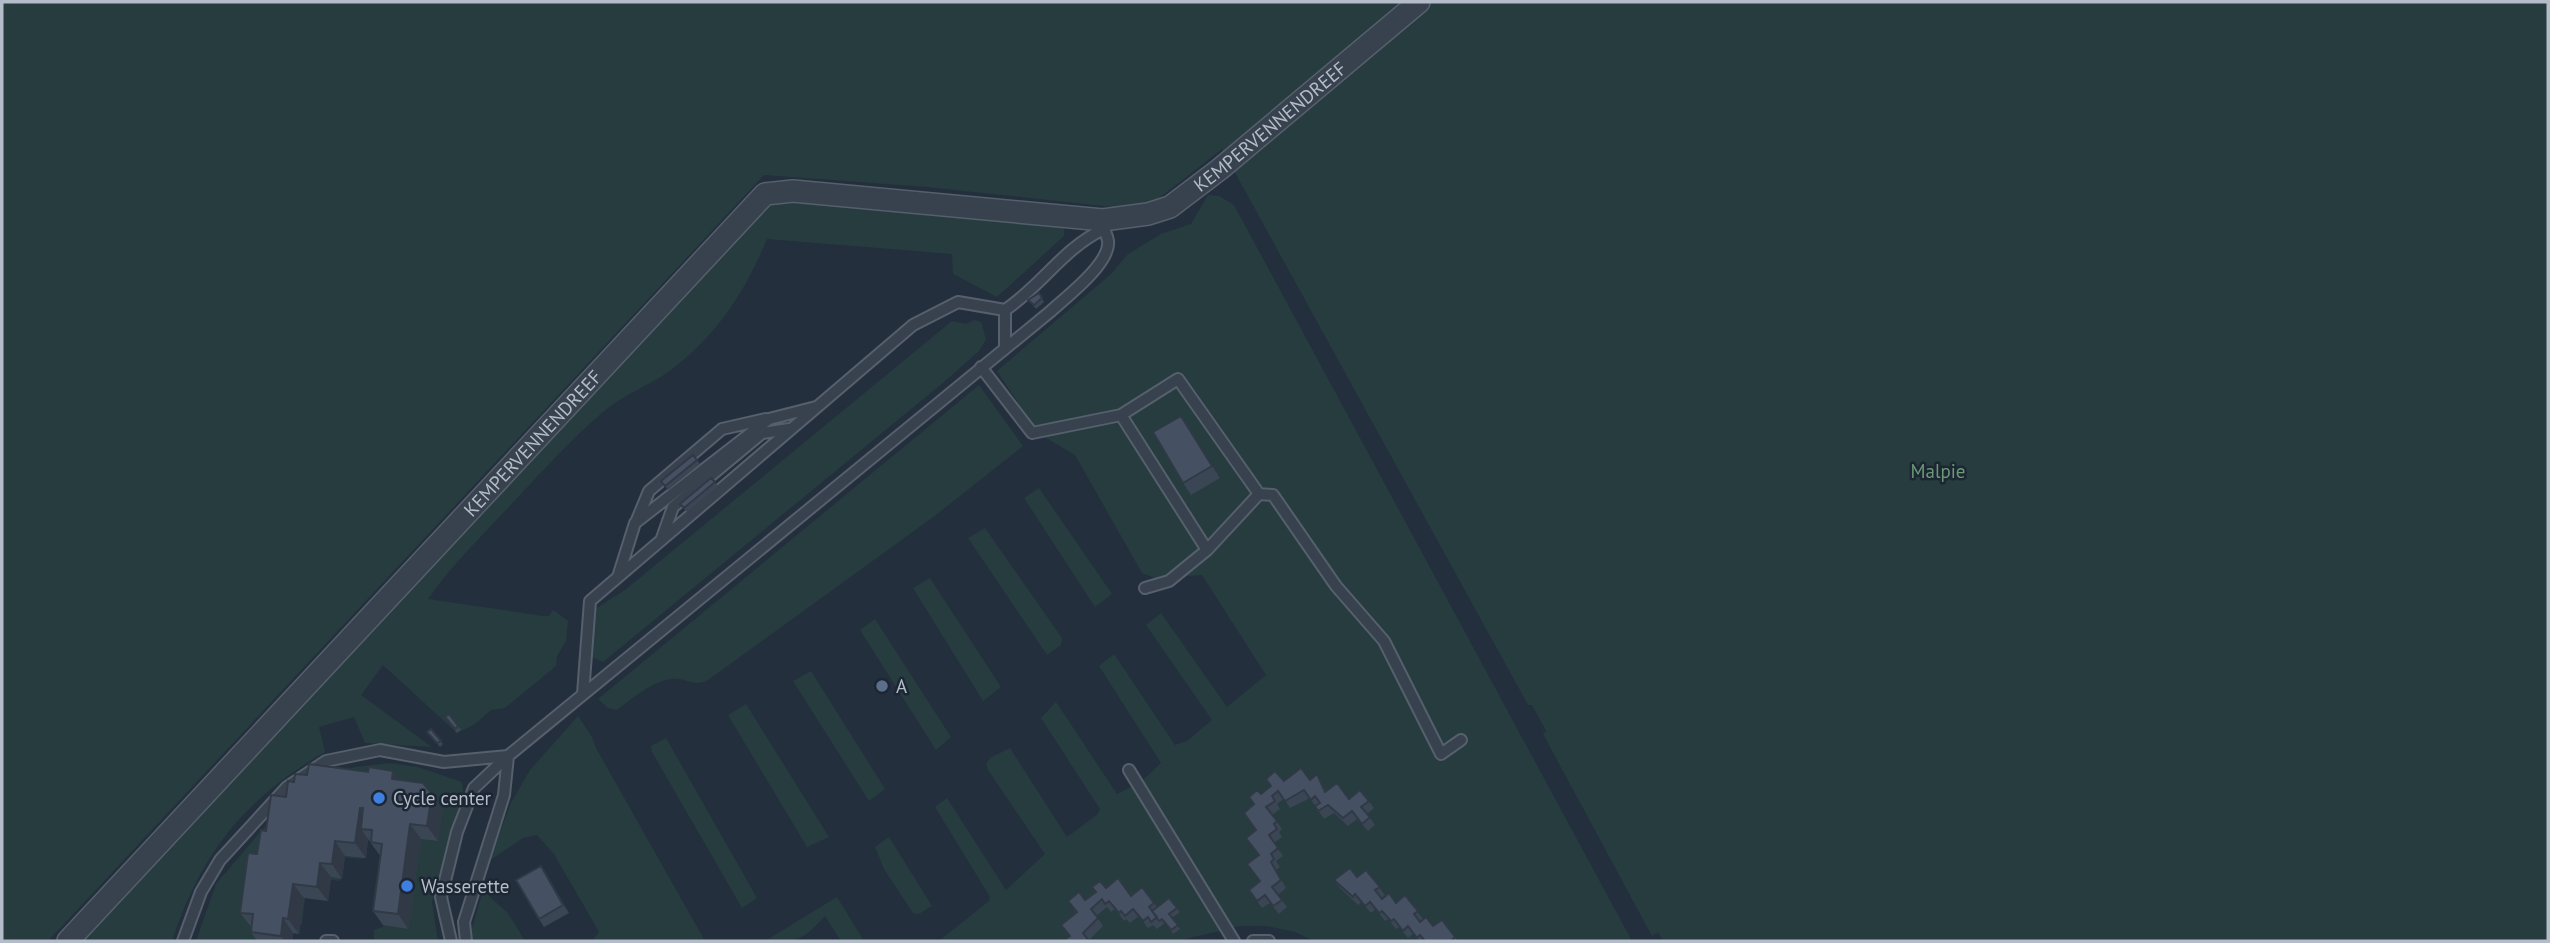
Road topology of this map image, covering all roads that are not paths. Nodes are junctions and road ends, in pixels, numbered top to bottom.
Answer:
1 (1419, 2) edge
2 (1103, 225) junction
3 (1005, 310) junction
4 (1005, 346) junction
5 (981, 367) junction
6 (818, 406) junction
7 (1121, 415) junction
8 (769, 419) junction
9 (792, 428) junction
10 (1259, 494) junction
11 (635, 523) junction
12 (661, 540) junction
13 (1207, 550) junction
14 (618, 577) junction
15 (1145, 588) dead end
16 (583, 694) junction
17 (1461, 740) dead end
18 (508, 757) junction
19 (1129, 770) dead end
20 (68, 941) edge
21 (183, 941) edge
22 (326, 941) edge
23 (333, 941) edge
24 (452, 941) edge
25 (466, 941) edge
26 (1234, 941) edge
27 (1253, 941) edge
28 (1269, 941) edge

1 - 2 street, KEMPERVENNENDREEF
2 - 3 lane
2 - 4 lane
2 - 20 street, KEMPERVENNENDREEF
3 - 4 lane
3 - 6 lane
4 - 5 lane
5 - 7 lane
5 - 16 lane
6 - 8 lane
6 - 9 lane
7 - 10 lane
7 - 13 lane
8 - 11 lane
8 - 11 lane
9 - 12 lane
9 - 12 lane
10 - 13 lane
10 - 17 lane
11 - 14 lane
12 - 14 lane
13 - 15 lane
14 - 16 lane
16 - 18 lane
18 - 21 lane
18 - 24 lane
18 - 25 lane
19 - 26 lane
22 - 23 lane
27 - 28 lane

